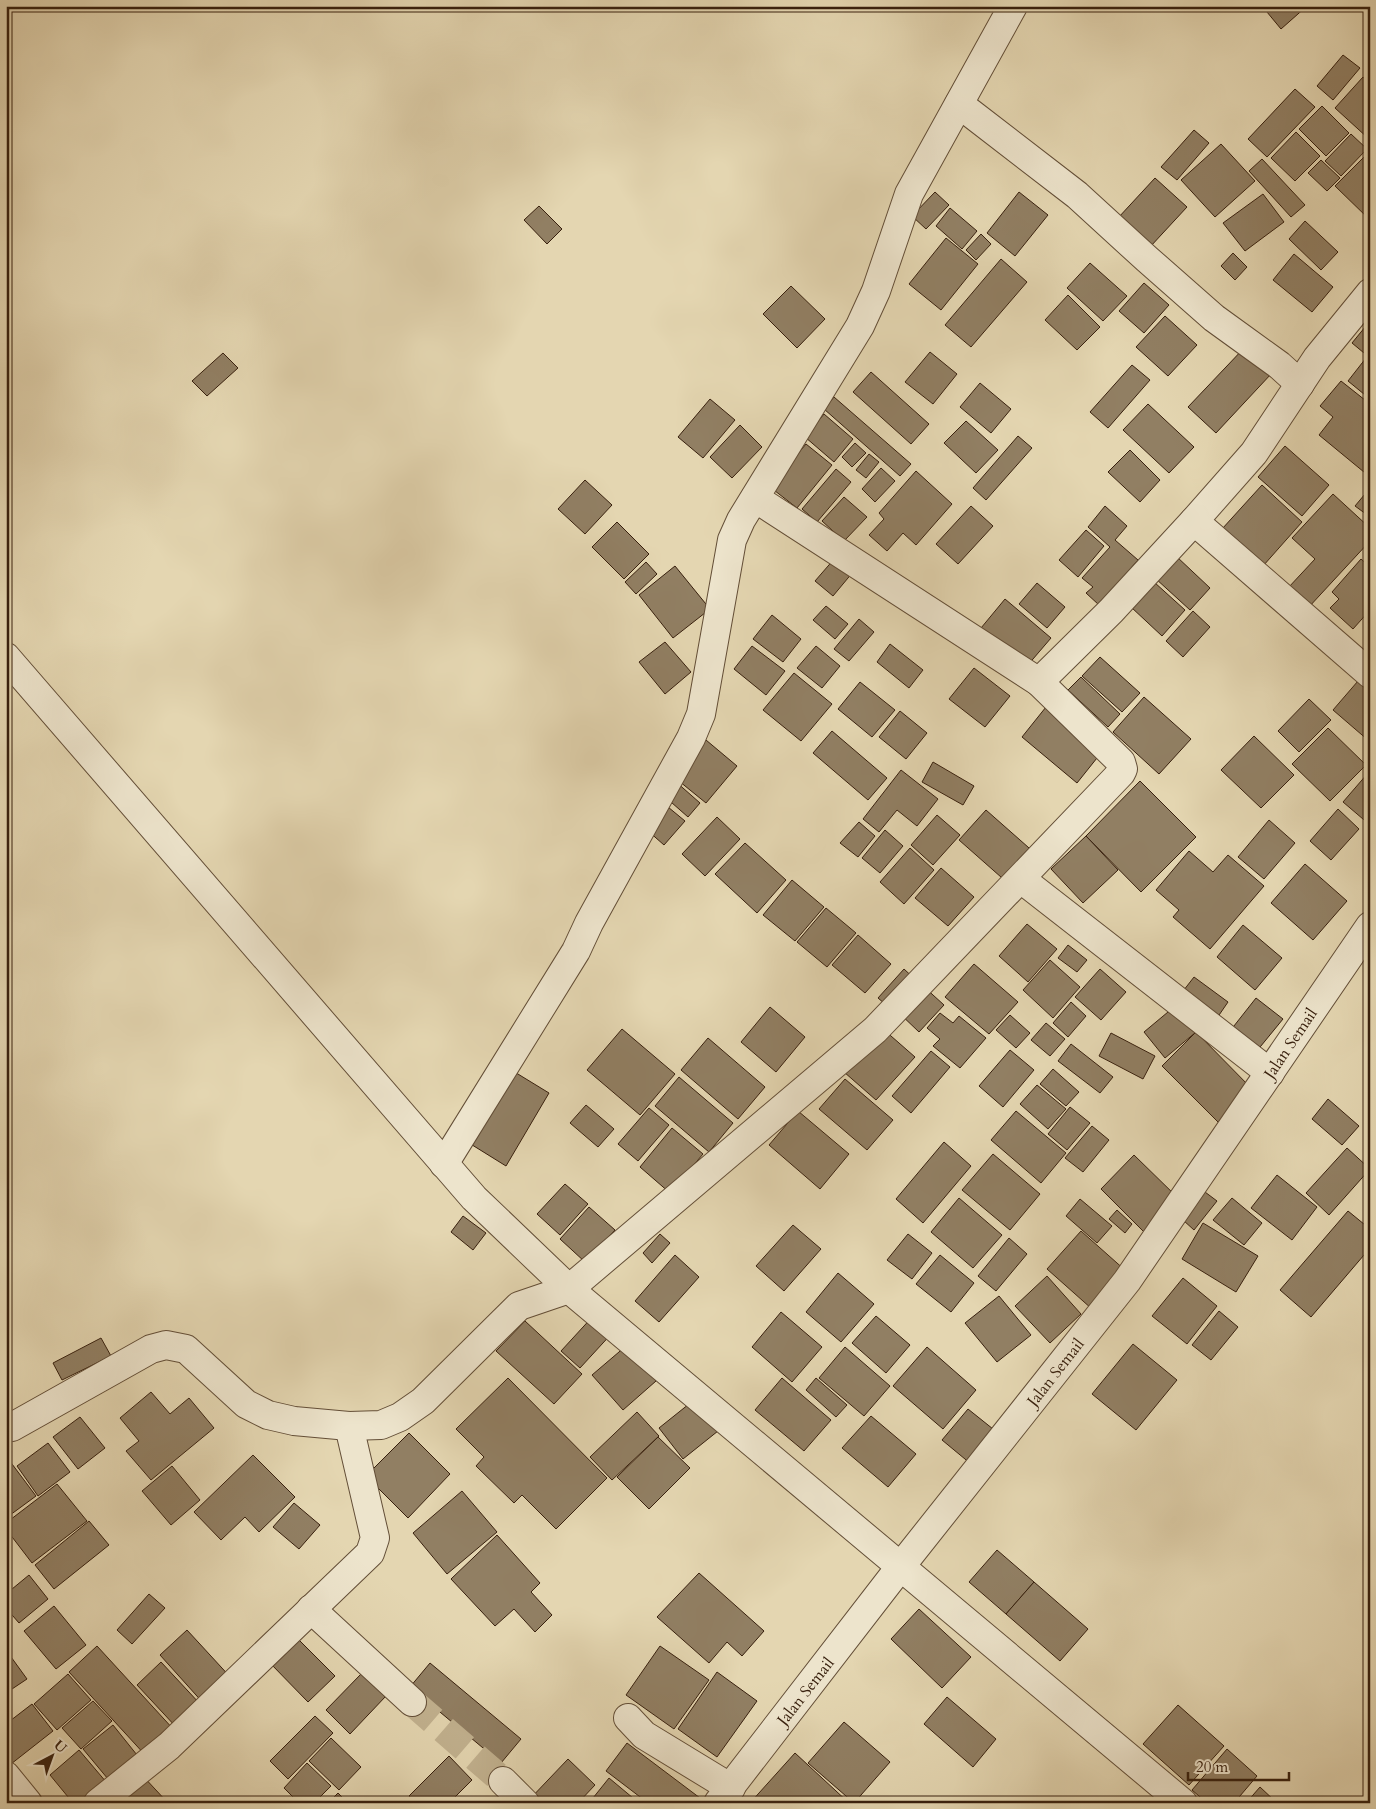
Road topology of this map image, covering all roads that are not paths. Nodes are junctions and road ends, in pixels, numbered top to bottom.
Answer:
1 (1013, 6) edge
2 (959, 104) junction
3 (1369, 295) edge
4 (1300, 384) junction
5 (755, 498) junction
6 (1194, 521) junction
7 (6, 657) edge
8 (1370, 674) edge
9 (1039, 682) junction
10 (1021, 879) junction
11 (1370, 926) edge
12 (1270, 1073) junction
13 (444, 1164) junction
14 (569, 1289) junction
15 (350, 1426) junction
16 (6, 1428) edge
17 (901, 1566) junction
18 (311, 1609) junction
19 (412, 1702) tunnel mouth
20 (628, 1718) dead end
21 (6, 1776) edge
22 (503, 1781) tunnel mouth
23 (724, 1795) edge
24 (28, 1803) edge
25 (98, 1803) edge
26 (525, 1803) edge
27 (1183, 1803) edge

1 - 2 street
2 - 4 street
2 - 5 street
3 - 4 street
4 - 6 street
5 - 9 street
5 - 13 street
6 - 8 street
6 - 9 street
7 - 13 street
9 - 10 street
10 - 12 street
10 - 14 street
11 - 12 street, Jalan Semail
12 - 17 street, Jalan Semail
13 - 14 street
14 - 15 street
14 - 17 street
15 - 16 street
15 - 18 street
17 - 23 street, Jalan Semail
17 - 27 street
18 - 19 street
18 - 25 street
20 - 23 street
21 - 24 street
22 - 26 street

